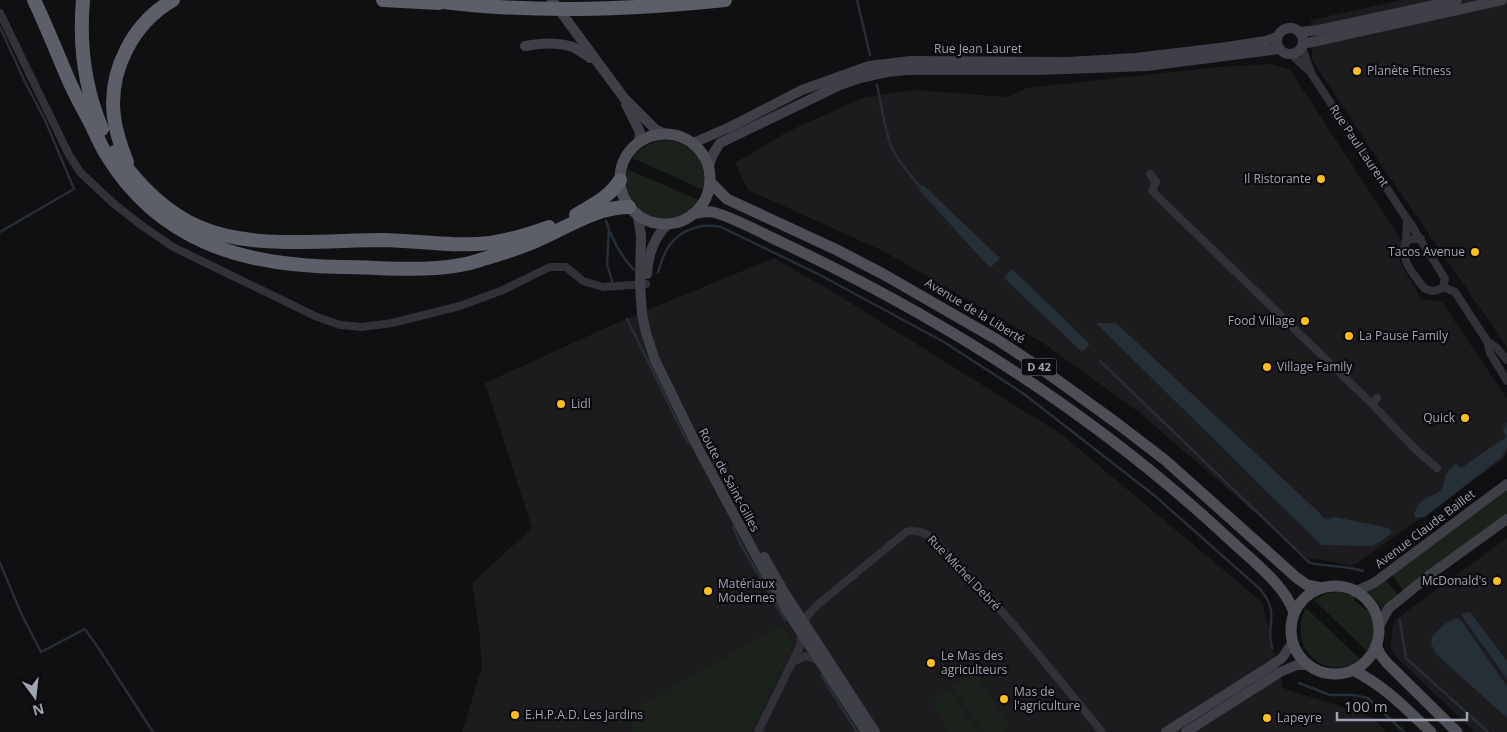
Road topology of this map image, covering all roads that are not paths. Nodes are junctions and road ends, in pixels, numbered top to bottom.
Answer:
1 (34, 0) edge
2 (77, 0) edge
3 (83, 0) edge
4 (173, 0) edge
5 (383, 0) edge
6 (429, 0) edge
7 (552, 0) edge
8 (725, 0) edge
9 (1457, 0) edge
10 (1502, 0) edge
11 (464, 5) junction
12 (0, 13) edge
13 (1299, 32) junction
14 (1277, 37) junction
15 (1302, 45) junction
16 (525, 46) dead end
17 (1279, 49) junction
18 (1291, 54) junction
19 (595, 60) junction
20 (1311, 73) junction
21 (624, 98) junction
22 (92, 126) junction
23 (665, 134) junction
24 (639, 142) junction
25 (692, 143) junction
26 (708, 166) junction
27 (131, 172) junction
28 (1150, 174) dead end
29 (620, 180) junction
30 (710, 182) junction
31 (634, 212) junction
32 (694, 214) junction
33 (1408, 219) junction
34 (668, 224) junction
35 (1421, 239) junction
36 (1406, 241) junction
37 (643, 284) junction
38 (1443, 287) junction
39 (1487, 341) junction
40 (1507, 360) edge
41 (1507, 381) edge
42 (1438, 468) dead end
43 (1507, 484) edge
44 (1507, 519) edge
45 (1322, 588) junction
46 (1356, 591) junction
47 (1294, 613) junction
48 (803, 621) junction
49 (1379, 626) junction
50 (801, 633) junction
51 (1293, 642) junction
52 (1376, 645) junction
53 (819, 660) junction
54 (793, 662) junction
55 (1309, 665) junction
56 (1353, 670) junction
57 (758, 732) edge
58 (866, 732) edge
59 (875, 732) edge
60 (1102, 732) edge
61 (1166, 732) edge
62 (1186, 732) edge
63 (1431, 732) edge
64 (1457, 732) edge

1 - 22 highway
2 - 22 highway
3 - 27 highway
4 - 27 highway
5 - 11 highway
6 - 11 highway
7 - 19 main road
8 - 11 highway
9 - 13 main road
10 - 15 main road
12 - 37 street
13 - 14 main road
13 - 15 main road
14 - 17 main road
14 - 25 main road, Rue Jean Lauret
15 - 18 main road
15 - 20 street, Rue Paul Laurent
16 - 19 main road
17 - 18 main road
17 - 26 main road, Rue Jean Lauret
18 - 20 street, Rue Paul Laurent
19 - 21 main road
20 - 33 street, Rue Paul Laurent
21 - 23 main road
21 - 24 main road
22 - 31 highway
23 - 24 main road
23 - 25 main road
24 - 29 main road
25 - 26 main road
26 - 30 main road
27 - 29 highway
28 - 42 street
29 - 31 main road
30 - 32 main road
30 - 45 main road, Avenue de la Liberté / D 42
31 - 34 main road
31 - 37 main road, Route de Saint-Gilles
32 - 34 main road
32 - 47 main road, D 42
33 - 35 street, Rue Paul Laurent
33 - 36 street
34 - 37 main road, Route de Saint-Gilles
35 - 36 street
35 - 38 street, Rue Paul Laurent
36 - 38 street
37 - 48 main road, Route de Saint-Gilles
37 - 50 main road, Route de Saint-Gilles
38 - 39 street
39 - 40 street
39 - 41 street
43 - 46 main road, Avenue Claude Baillet
44 - 49 main road
45 - 46 main road
45 - 47 main road
46 - 49 main road
47 - 51 main road
48 - 50 street
48 - 59 main road, Route de Saint-Gilles
48 - 60 street, Rue Michel Debré
49 - 52 main road
50 - 53 main road, Route de Saint-Gilles
50 - 54 street
51 - 55 main road
51 - 61 main road
52 - 56 main road
52 - 64 main road
53 - 54 street
53 - 58 main road, Route de Saint-Gilles
54 - 57 street
55 - 56 main road
55 - 62 main road
56 - 63 main road

